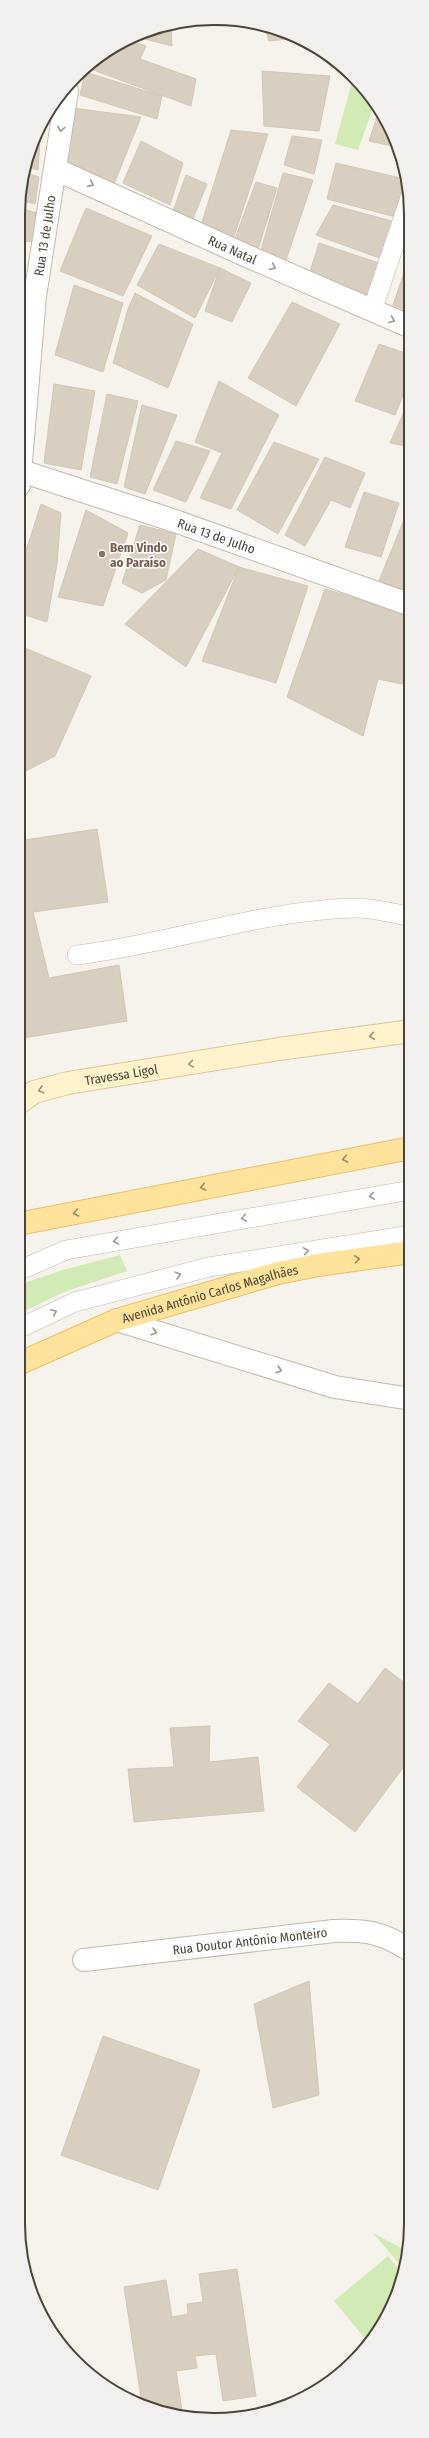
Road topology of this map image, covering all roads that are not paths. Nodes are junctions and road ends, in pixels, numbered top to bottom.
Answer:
1 (66, 97) edge
2 (55, 168) junction
3 (404, 216) edge
4 (372, 311) junction
5 (404, 324) edge
6 (25, 410) edge
7 (25, 480) edge
8 (404, 603) edge
9 (404, 915) edge
10 (77, 955) dead end
11 (404, 1032) edge
12 (25, 1099) edge
13 (404, 1149) edge
14 (404, 1191) edge
15 (25, 1223) edge
16 (404, 1236) edge
17 (404, 1253) edge
18 (25, 1268) edge
19 (117, 1320) junction
20 (25, 1325) edge
21 (25, 1361) edge
22 (404, 1398) edge
23 (404, 1946) edge
24 (84, 1960) dead end

1 -> 2 street, Rua 13 de Julho
2 -> 4 street, Rua Natal
2 - 6 street, Rua 13 de Julho
3 - 4 lane
4 -> 5 street, Rua Natal
7 - 8 street, Rua 13 de Julho
9 - 10 lane
11 -> 12 main road, Travessa Ligol
13 -> 15 main road
14 -> 18 lane
20 -> 16 lane
19 -> 17 main road, Avenida Antônio Carlos Magalhães
19 - 21 main road, Avenida Antônio Carlos Magalhães
19 -> 22 street
23 - 24 street, Rua Doutor Antônio Monteiro

